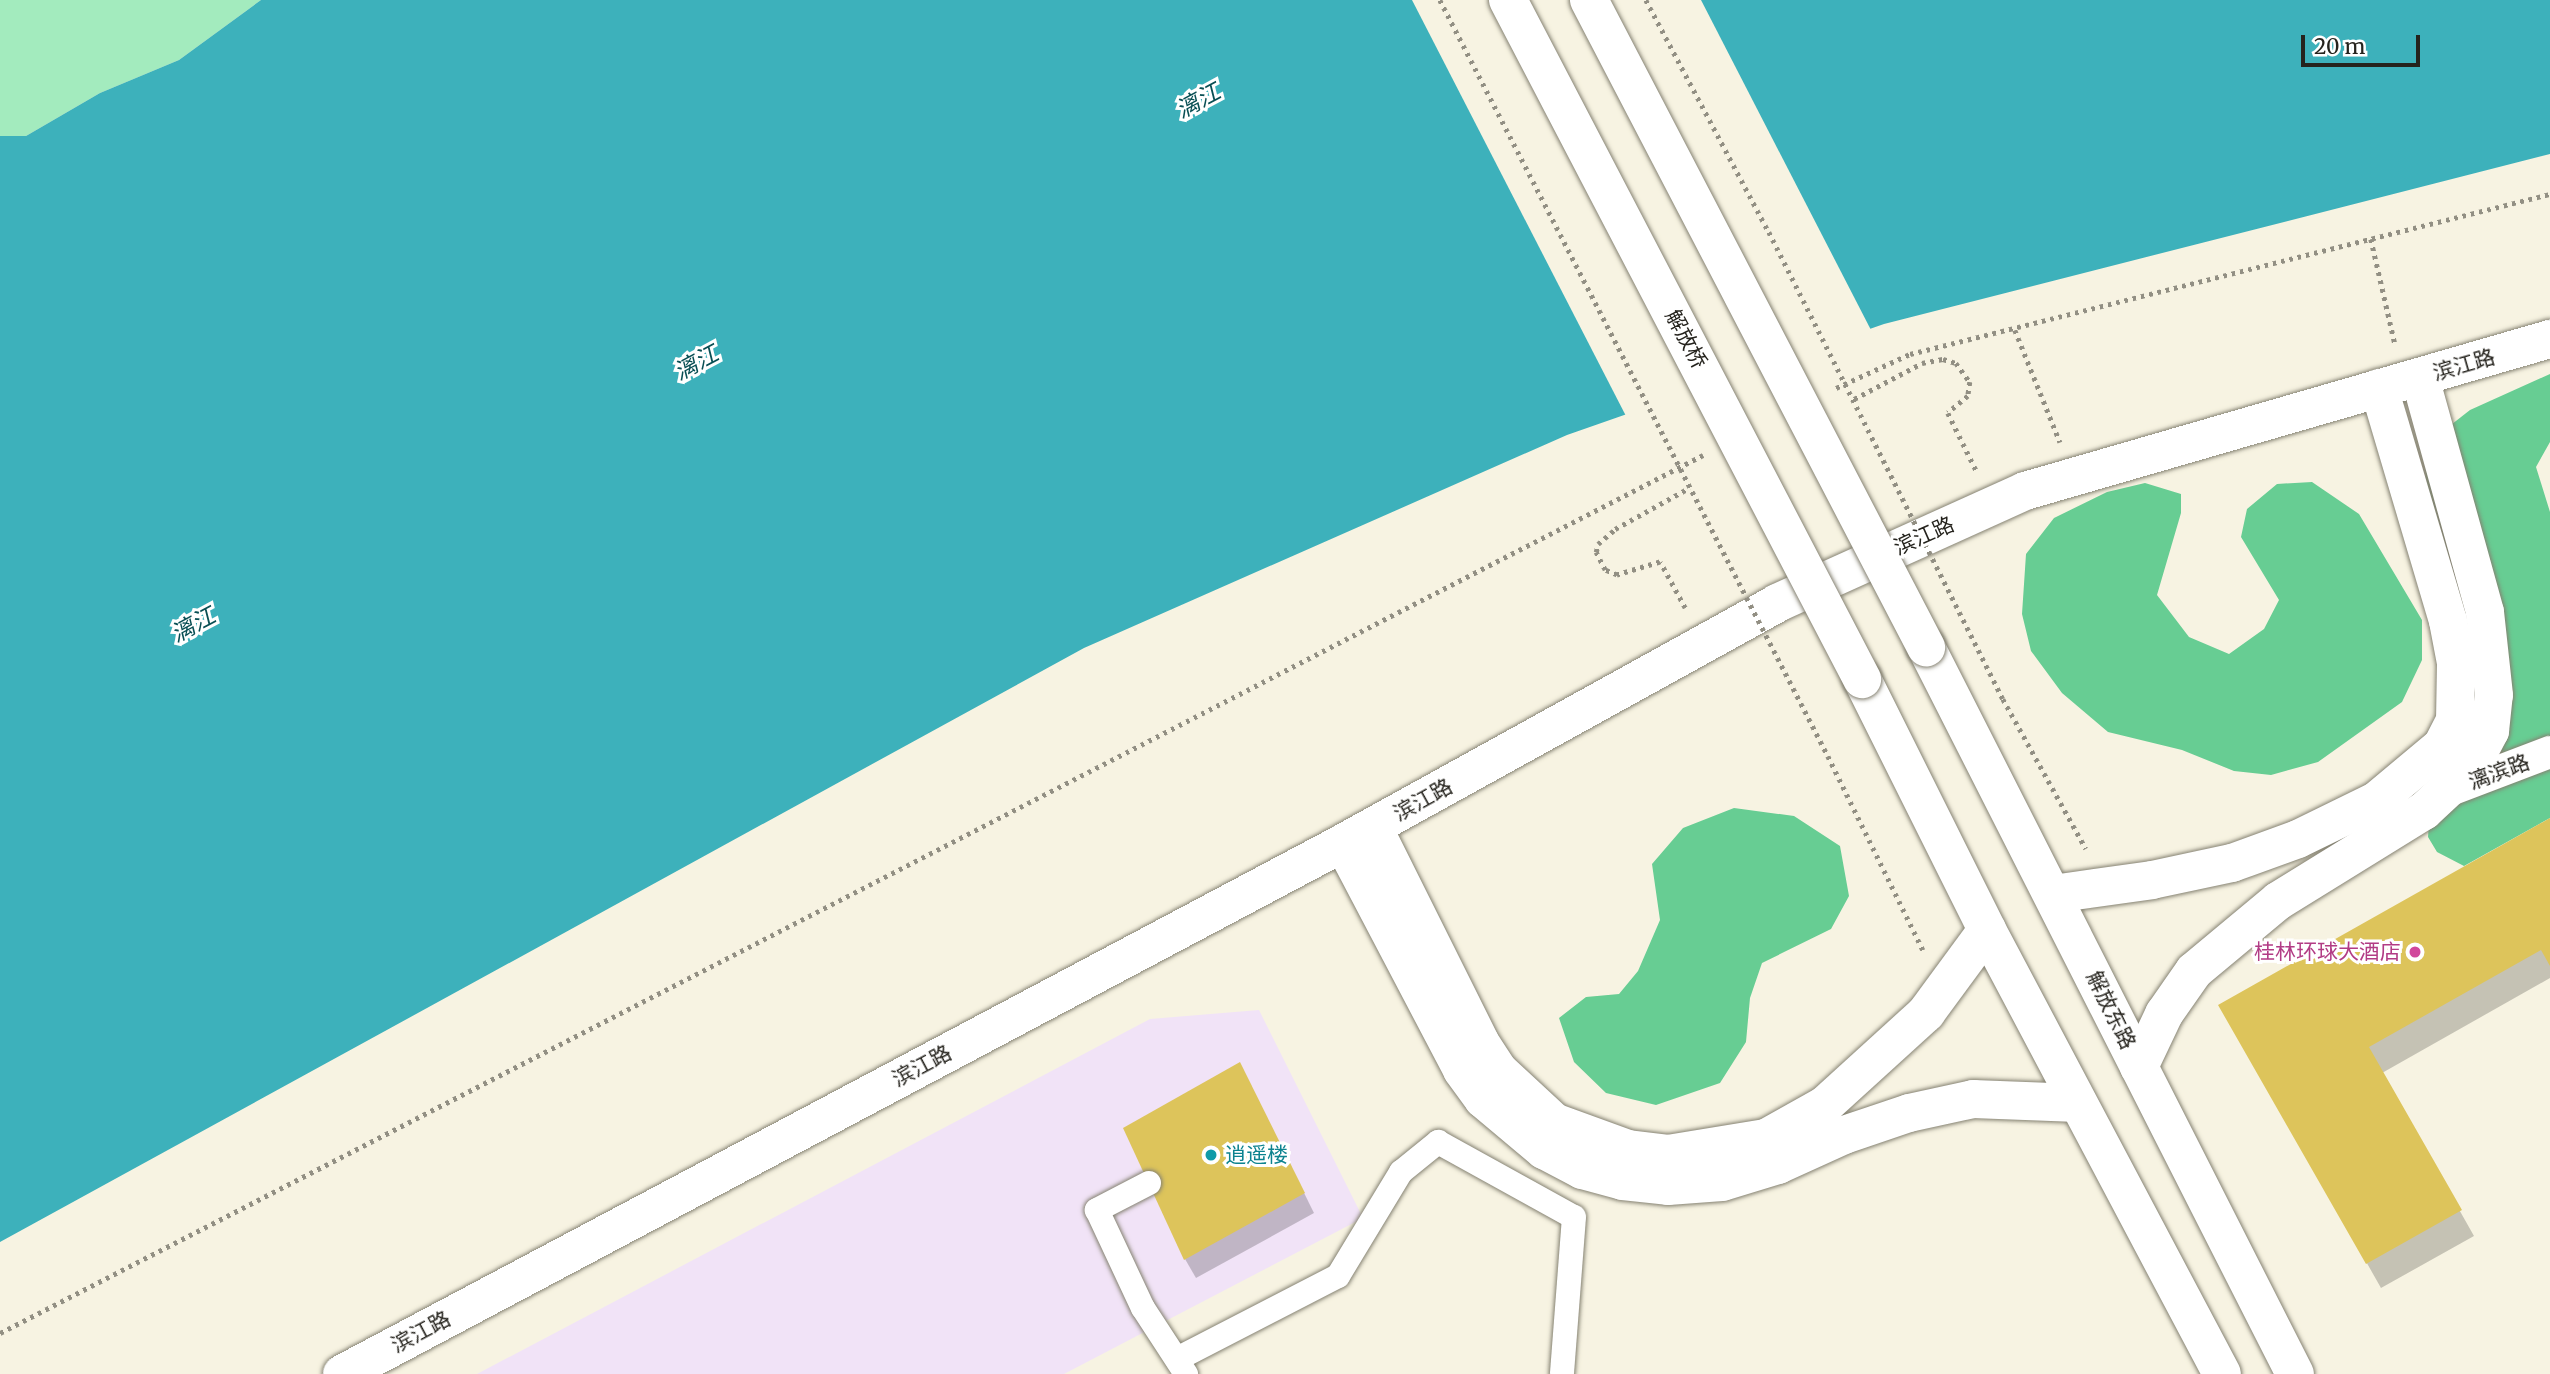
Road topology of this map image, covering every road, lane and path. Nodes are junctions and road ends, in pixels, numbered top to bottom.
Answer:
1 (1440, 0) edge
2 (1508, 0) edge
3 (1589, 0) edge
4 (1646, 0) edge
5 (2550, 194) edge
6 (2371, 239) junction
7 (2015, 330) junction
8 (2550, 340) edge
9 (2401, 383) junction
10 (1826, 393) dead end
11 (1854, 399) junction
12 (1709, 452) dead end
13 (2074, 476) junction
14 (1689, 488) junction
15 (1994, 505) junction
16 (1705, 643) junction
17 (2550, 752) edge
18 (2448, 791) junction
19 (1358, 835) junction
20 (2107, 887) junction
21 (2053, 894) junction
22 (1987, 930) junction
23 (1943, 991) junction
24 (2139, 1067) junction
25 (2078, 1102) junction
26 (1149, 1183) dead end
27 (0, 1332) edge
28 (1181, 1367) edge
29 (342, 1374) edge
30 (1562, 1374) edge
31 (2222, 1374) edge
32 (2295, 1374) edge

1 - 14 path, bridge
2 - 22 main road, 解放桥, bridge
3 - 21 main road, 解放东路, bridge
4 - 11 path, bridge
5 - 6 path
6 - 7 path
6 - 9 path
7 - 10 path
7 - 13 path
8 - 9 main road, 滨江路
9 - 13 main road, 滨江路
9 - 18 main road
9 - 20 main road
11 - 15 path
11 - 20 path, bridge
12 - 27 path
13 - 15 main road, 滨江路
14 - 16 path
14 - 23 path, bridge
15 - 16 main road, 滨江路
16 - 19 main road, 滨江路
17 - 18 street, 漓滨路
18 - 24 main road
19 - 23 main road
19 - 25 main road
19 - 29 main road, 滨江路
20 - 21 main road
21 - 24 main road, 解放东路
22 - 23 main road
22 - 25 main road
24 - 32 main road, 解放东路
25 - 31 main road
26 - 28 street
28 - 30 street

